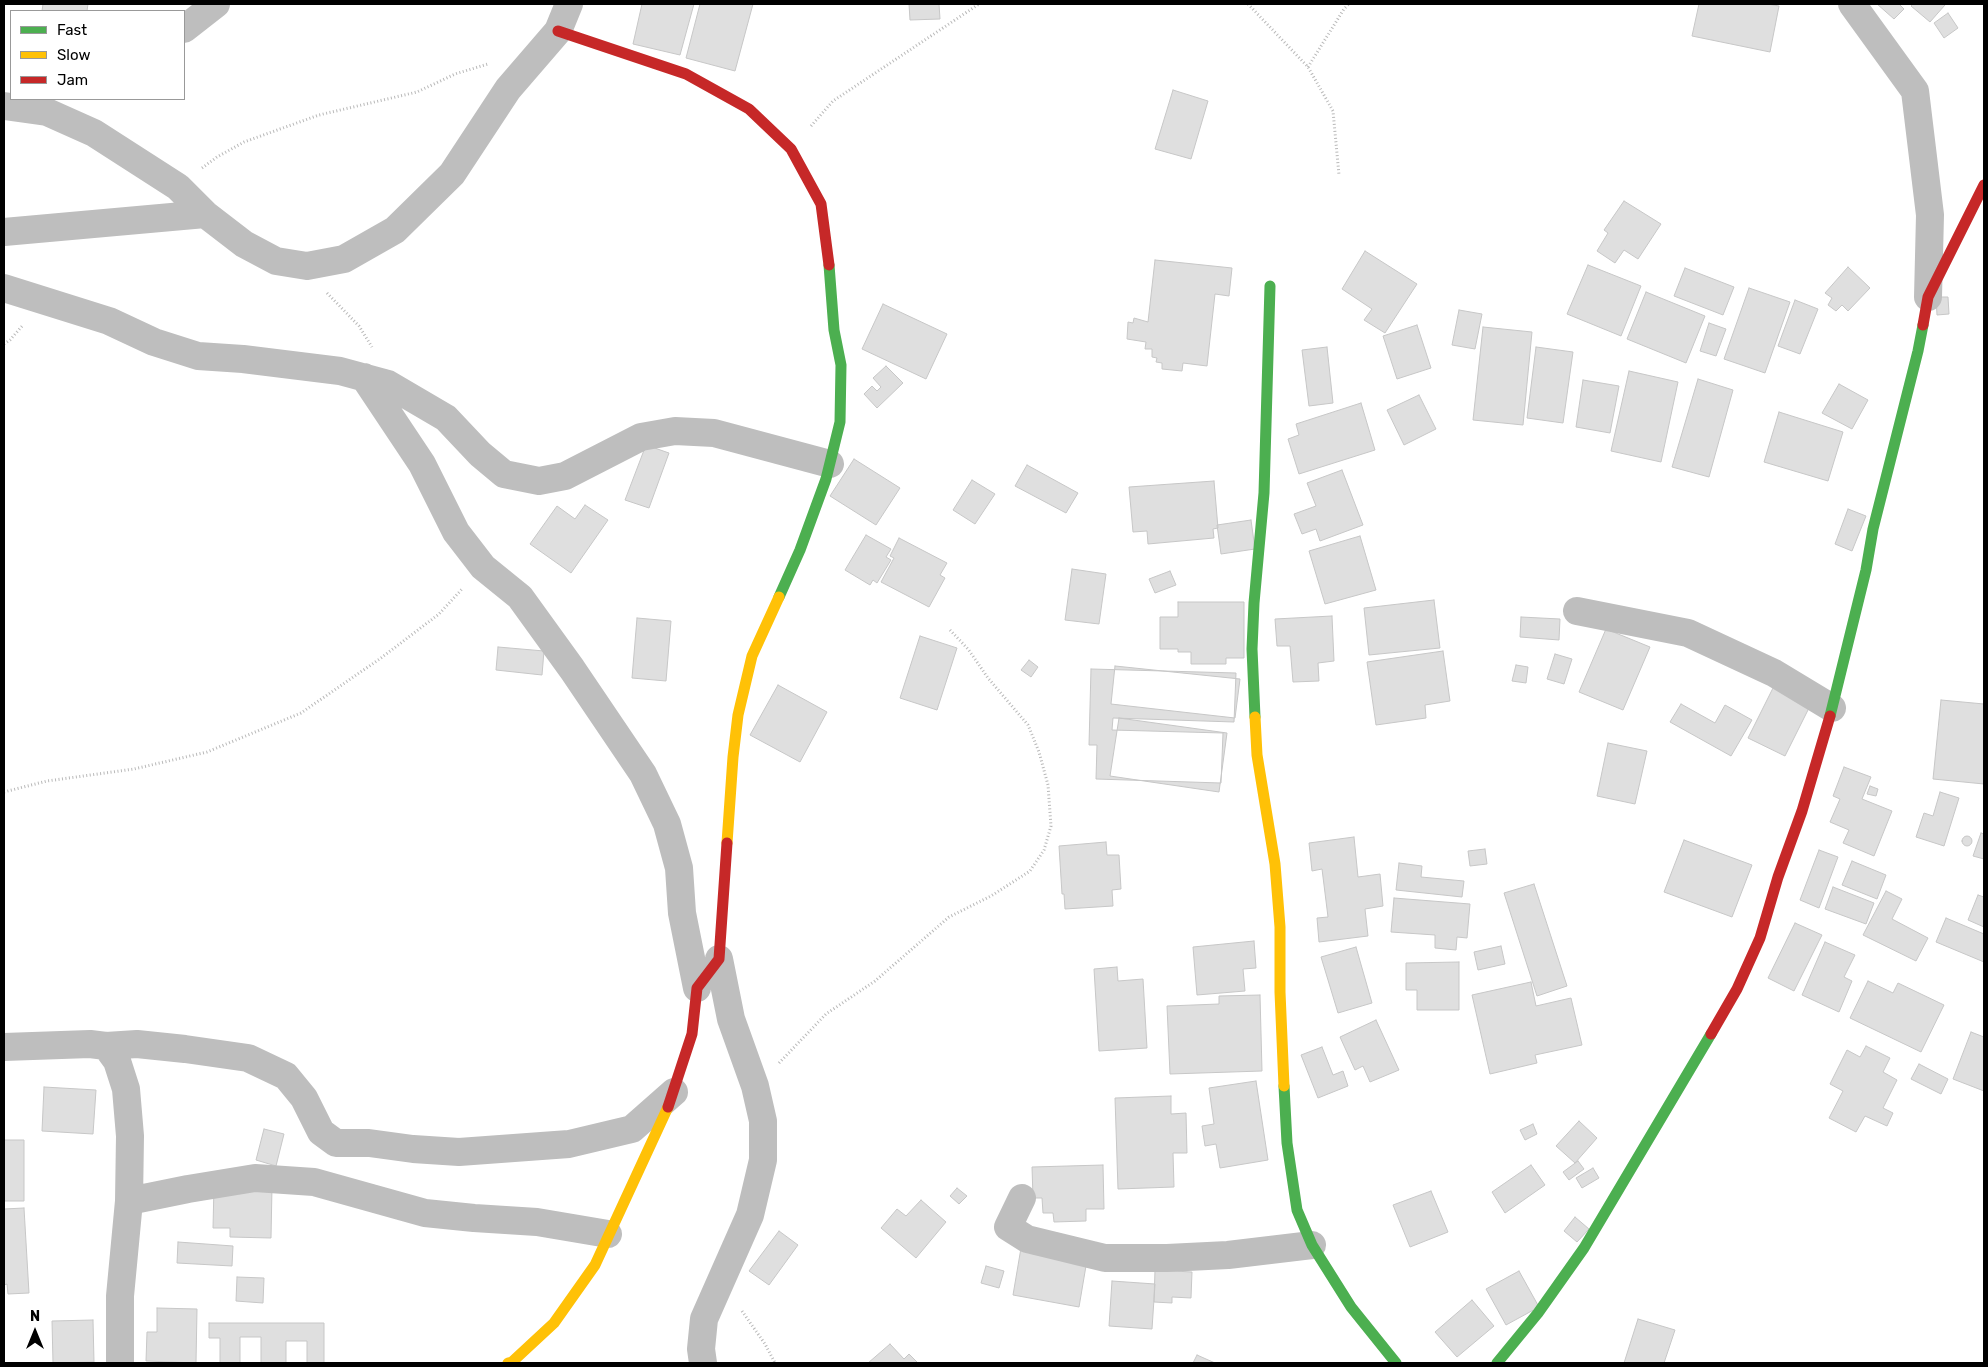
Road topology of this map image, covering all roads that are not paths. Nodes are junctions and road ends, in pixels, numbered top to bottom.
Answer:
1 (216, 4) edge
2 (569, 4) edge
3 (1852, 4) edge
4 (185, 28) edge
5 (558, 32) junction
6 (57, 105) edge
7 (4, 106) edge
8 (1984, 184) edge
9 (205, 214) junction
10 (4, 232) edge
11 (1270, 286) dead end
12 (4, 288) edge
13 (1928, 297) junction
14 (376, 381) junction
15 (830, 464) junction
16 (1577, 611) dead end
17 (1832, 708) junction
18 (719, 959) junction
19 (696, 988) junction
20 (106, 1046) junction
21 (4, 1047) edge
22 (674, 1092) junction
23 (1022, 1198) dead end
24 (129, 1201) junction
25 (608, 1234) junction
26 (1312, 1245) junction
27 (120, 1363) edge
28 (510, 1363) edge
29 (703, 1363) edge
30 (1396, 1363) edge
31 (1497, 1363) edge

1 - 4 street
2 - 5 street
3 - 13 street
5 - 9 street
5 - 15 street
6 - 7 street
6 - 9 street
8 - 13 street
9 - 10 street
11 - 26 street
12 - 14 street
13 - 17 street
14 - 15 street
14 - 19 street
15 - 18 street
16 - 17 street
17 - 31 street
18 - 19 street
18 - 29 street
19 - 22 street
20 - 21 street
20 - 22 street
20 - 24 street
22 - 25 street
23 - 26 street
24 - 25 street
24 - 27 street
25 - 28 street
26 - 30 street

